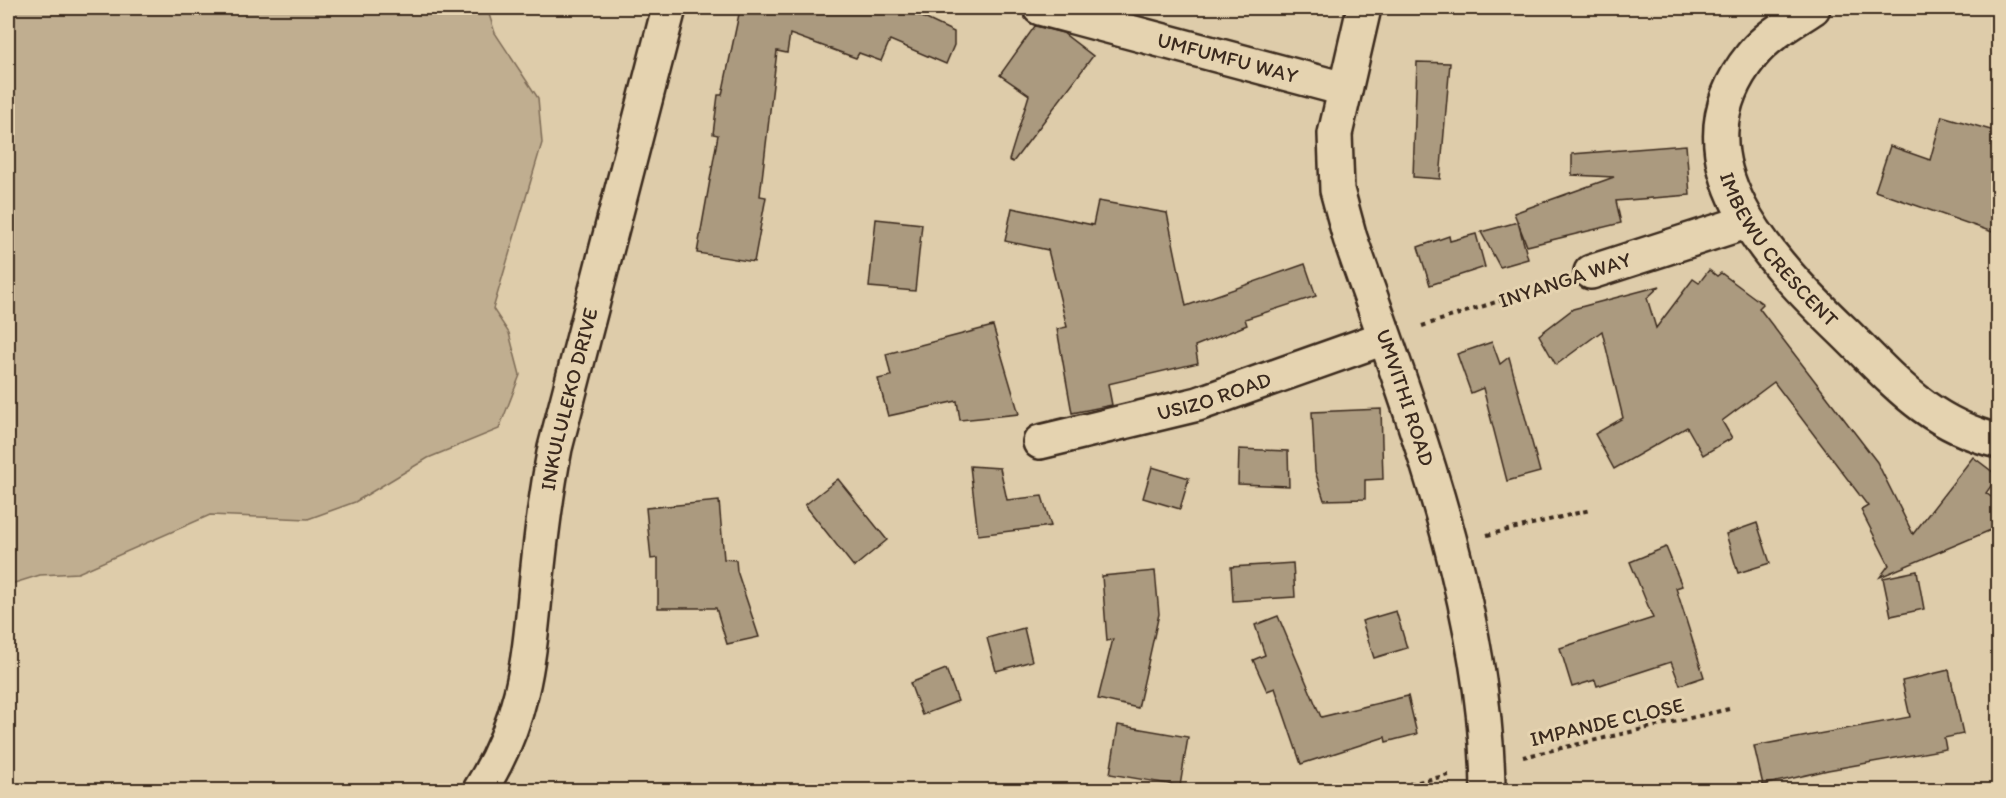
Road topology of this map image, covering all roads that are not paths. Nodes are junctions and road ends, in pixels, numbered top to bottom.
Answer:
1 (669, 8) edge
2 (1040, 8) edge
3 (1364, 8) edge
4 (1813, 8) edge
5 (1344, 88) junction
6 (1746, 222) junction
7 (1590, 272) road end
8 (1384, 338) junction
9 (1998, 441) edge
10 (1040, 442) dead end
11 (1488, 778) edge
12 (480, 790) edge

1 - 12 street, INKULULEKO DRIVE
2 - 5 street, UMFUMFU WAY
3 - 5 street, UMVITHI ROAD
4 - 6 street, IMBEWU CRESCENT
5 - 8 street, UMVITHI ROAD
6 - 7 street, INYANGA WAY
6 - 9 street, IMBEWU CRESCENT
8 - 10 street, USIZO ROAD
8 - 11 street, UMVITHI ROAD

